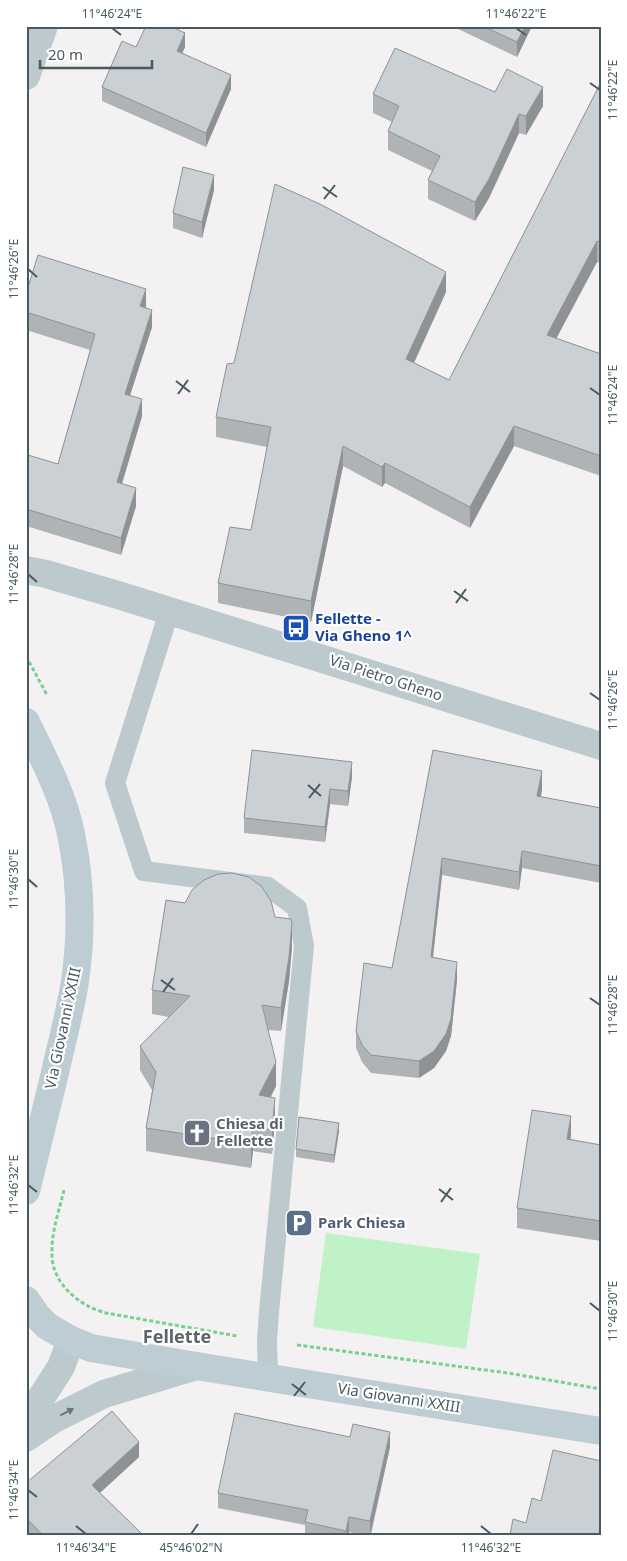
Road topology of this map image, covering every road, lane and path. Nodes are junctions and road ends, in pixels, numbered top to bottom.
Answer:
1 (44, 26) edge
2 (26, 76) edge
3 (26, 570) edge
4 (169, 612) junction
5 (26, 656) edge
6 (49, 700) dead end
7 (26, 722) edge
8 (601, 746) edge
9 (65, 1184) dead end
10 (26, 1191) edge
11 (27, 1304) edge
12 (71, 1340) junction
13 (267, 1341) junction
14 (196, 1366) junction
15 (268, 1377) junction
16 (601, 1389) edge
17 (26, 1421) edge
18 (601, 1431) edge
19 (26, 1438) edge

1 - 2 street
3 - 4 street, Via Pietro Gheno
4 - 8 street, Via Pietro Gheno
4 - 13 lane
5 - 6 path
7 - 10 main road, Via Giovanni XXIII
9 - 13 path
11 - 12 main road, Via Giovanni XXIII
12 - 14 main road, Via Giovanni XXIII
12 - 17 street
13 - 15 lane
13 - 16 path
14 - 15 main road, Via Giovanni XXIII
19 -> 14 street, Via Giovanni XXIII
15 - 18 main road, Via Giovanni XXIII

